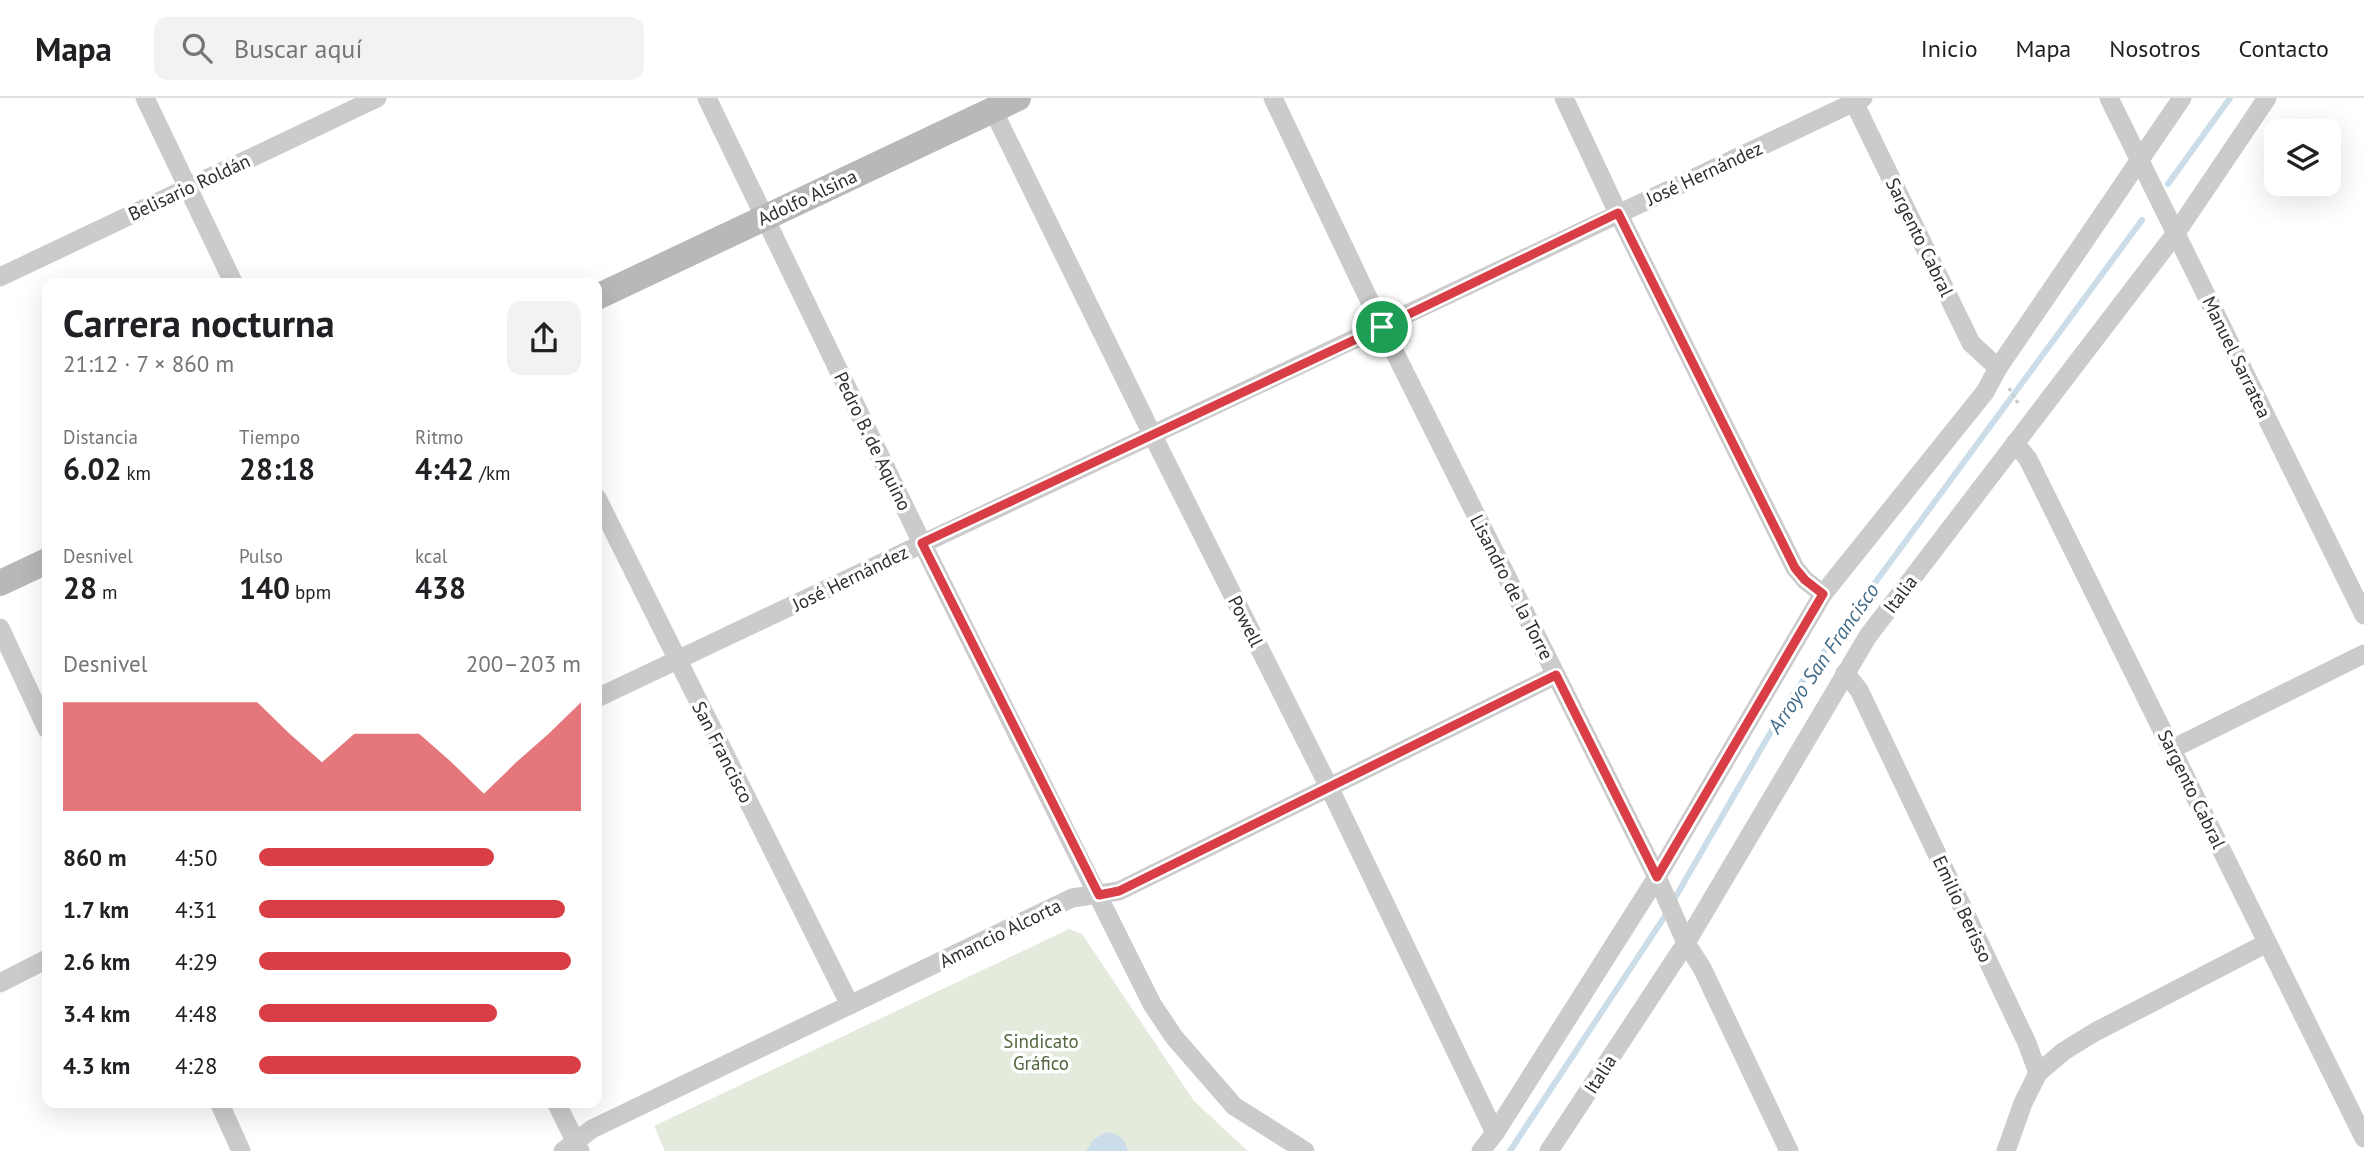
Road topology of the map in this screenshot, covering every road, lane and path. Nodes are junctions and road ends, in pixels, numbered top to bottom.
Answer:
1 (145, 98) edge
2 (377, 98) edge
3 (707, 98) edge
4 (1018, 98) edge
5 (1273, 98) edge
6 (1564, 98) edge
7 (2109, 98) edge
8 (2182, 98) edge
9 (2267, 98) edge
10 (1857, 100) edge
11 (993, 110) junction
12 (2139, 159) junction
13 (188, 188) junction
14 (1618, 213) junction
15 (764, 217) junction
16 (2173, 227) junction
17 (0, 277) edge
18 (230, 278) edge
19 (602, 295) edge
20 (1382, 327) junction
21 (2001, 375) junction
22 (2024, 413) dead end
23 (1152, 434) junction
24 (2015, 443) junction
25 (602, 508) edge
26 (922, 543) junction
27 (42, 563) edge
28 (0, 583) edge
29 (1823, 594) junction
30 (2364, 615) edge
31 (0, 628) edge
32 (2364, 654) edge
33 (677, 662) junction
34 (1845, 673) junction
35 (1556, 675) junction
36 (602, 696) edge
37 (42, 718) edge
38 (2172, 749) junction
39 (1329, 787) junction
40 (1660, 885) junction
41 (1099, 895) junction
42 (1683, 935) junction
43 (2267, 943) junction
44 (42, 962) edge
45 (0, 983) edge
46 (850, 1005) junction
47 (2038, 1073) junction
48 (222, 1108) edge
49 (558, 1108) edge
50 (1495, 1133) junction
51 (2364, 1138) edge
52 (573, 1148) edge
53 (241, 1151) edge
54 (1305, 1151) edge
55 (1481, 1151) edge
56 (1549, 1151) edge
57 (1789, 1151) edge
58 (2006, 1151) edge

1 - 13 street
2 - 13 street, Belisario Roldán
3 - 15 street, Pedro B. de Aquino
4 - 11 street, Adolfo Alsina
5 - 20 street, Lisandro de la Torre
6 - 14 street
7 - 12 street, Manuel Sarratea
8 - 12 street
9 - 16 street, Italia
10 - 14 street, José Hernández
10 - 21 street, Sargento Cabral
11 - 15 street, Adolfo Alsina
11 - 23 street, Powell
12 - 16 street, Manuel Sarratea
12 - 21 street
13 - 17 street, Belisario Roldán
13 - 18 street
14 - 20 street, José Hernández
14 - 29 street
15 - 19 street, Adolfo Alsina
15 - 26 street, Pedro B. de Aquino
16 - 24 street, Italia
16 - 30 street, Manuel Sarratea
20 - 23 street, José Hernández
20 - 35 street, Lisandro de la Torre
21 - 22 path
21 - 29 street
23 - 26 street, José Hernández
23 - 39 street, Powell
24 - 34 street, Italia
24 - 38 street, Sargento Cabral
25 - 33 street, San Francisco
26 - 33 street, José Hernández
26 - 41 street, Pedro B. de Aquino
27 - 28 street
29 - 40 street
31 - 37 street
32 - 38 street
33 - 36 street, José Hernández
33 - 46 street, San Francisco
34 - 42 street, Italia
34 - 47 street, Emilio Berisso
35 - 39 street, Amancio Alcorta
35 - 40 street, Lisandro de la Torre
38 - 43 street, Sargento Cabral
39 - 41 street, Amancio Alcorta
39 - 50 street, Powell
40 - 42 street, Lisandro de la Torre
40 - 50 street
41 - 46 street, Amancio Alcorta
41 - 54 street, Pedro B. de Aquino
42 - 56 street, Italia
42 - 57 street, Lisandro de la Torre
43 - 47 street
43 - 51 street, Sargento Cabral
44 - 45 street
46 - 52 street, Amancio Alcorta
47 - 58 street
48 - 53 street
49 - 52 street
50 - 55 street

